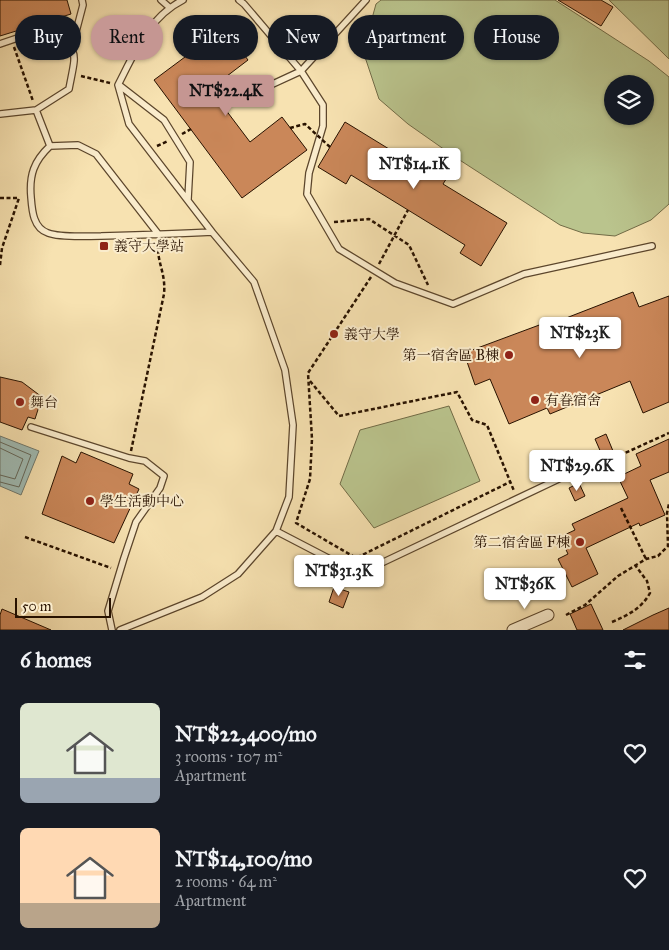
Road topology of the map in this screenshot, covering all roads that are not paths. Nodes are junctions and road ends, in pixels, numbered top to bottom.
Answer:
1 (82, 0) edge
2 (161, 0) edge
3 (183, 0) edge
4 (239, 0) edge
5 (366, 0) edge
6 (169, 7) junction
7 (81, 16) edge
8 (15, 39) edge
9 (0, 44) edge
10 (75, 60) edge
11 (301, 71) junction
12 (118, 84) junction
13 (249, 95) dead end
14 (36, 110) junction
15 (0, 114) edge
16 (50, 146) junction
17 (188, 199) junction
18 (212, 232) junction
19 (159, 235) junction
20 (652, 246) dead end
21 (31, 427) dead end
22 (586, 466) road end
23 (276, 531) junction
24 (548, 615) dead end
25 (112, 630) edge
26 (120, 630) edge
27 (513, 630) edge

1 - 7 lane
2 - 6 lane
3 - 6 lane
4 - 11 lane
5 - 11 lane
6 - 12 lane
8 - 9 lane
10 - 14 lane
11 - 13 lane
11 - 20 lane
12 - 17 lane
12 - 17 lane
14 - 15 lane
14 - 16 lane
16 - 19 lane
16 - 19 lane
17 - 18 lane
18 - 19 lane
18 - 23 lane
21 - 25 lane
22 - 23 lane
23 - 26 lane
24 - 27 street

